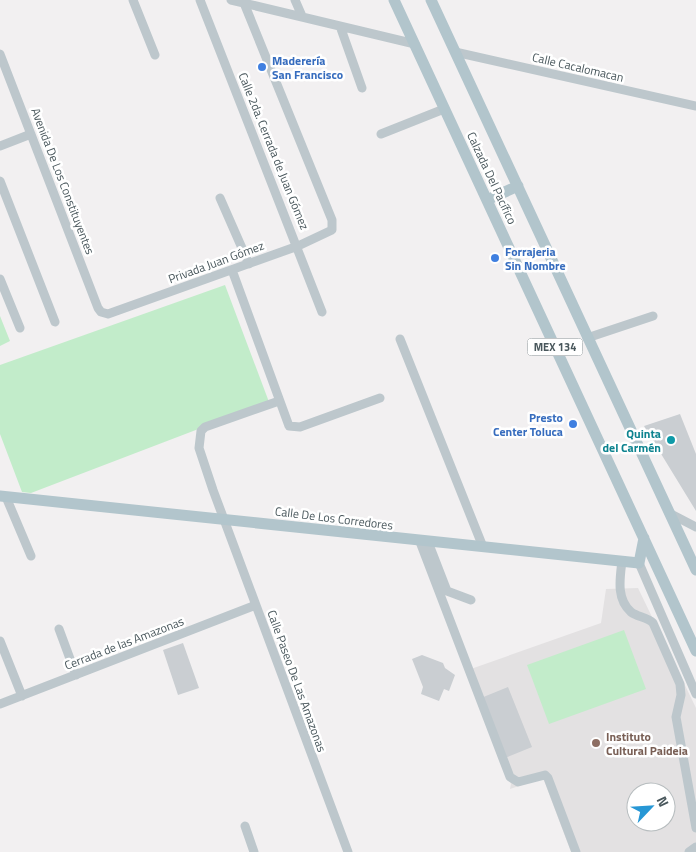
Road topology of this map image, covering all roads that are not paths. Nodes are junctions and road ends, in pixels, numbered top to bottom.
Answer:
1 (133, 0) edge
2 (200, 0) edge
3 (231, 0) edge
4 (295, 0) edge
5 (394, 0) edge
6 (431, 0) edge
7 (244, 3) junction
8 (302, 16) junction
9 (340, 26) junction
10 (415, 44) junction
11 (455, 52) junction
12 (0, 54) edge
13 (155, 56) dead end
14 (2, 67) edge
15 (362, 88) dead end
16 (696, 106) edge
17 (444, 109) junction
18 (31, 134) junction
19 (381, 134) dead end
20 (0, 146) edge
21 (0, 182) edge
22 (518, 186) junction
23 (220, 198) dead end
24 (487, 200) junction
25 (298, 246) junction
26 (249, 264) junction
27 (232, 270) junction
28 (0, 279) edge
29 (322, 312) dead end
30 (104, 314) joint
31 (653, 316) dead end
32 (55, 322) dead end
33 (20, 328) dead end
34 (586, 338) junction
35 (400, 339) dead end
36 (380, 398) dead end
37 (279, 402) junction
38 (3, 496) edge
39 (669, 513) junction
40 (222, 518) junction
41 (696, 527) edge
42 (644, 538) junction
43 (424, 542) junction
44 (484, 547) junction
45 (31, 556) dead end
46 (693, 558) edge
47 (622, 561) junction
48 (639, 563) junction
49 (696, 570) edge
50 (471, 600) dead end
51 (256, 605) junction
52 (58, 629) dead end
53 (0, 641) edge
54 (696, 651) edge
55 (76, 675) junction
56 (696, 694) edge
57 (22, 696) junction
58 (0, 704) edge
59 (245, 826) dead end
60 (696, 828) edge
61 (696, 846) edge
62 (254, 852) edge
63 (348, 852) edge
64 (576, 852) edge
65 (689, 852) edge

1 - 13 street
2 - 25 street, Calle 2da. Cerrada de Juan Gómez
3 - 7 street
4 - 8 street
5 - 10 main road, MEX 134
6 - 11 main road, MEX 134
7 - 8 street
7 - 25 street, Privada Juan Gómez
8 - 9 street
9 - 10 street
9 - 15 street
10 - 17 main road, Calzada Del Pacífico / MEX 134
11 - 16 street, Calle Cacalomacan
11 - 22 main road, Calzada Del Pacífico / MEX 134
12 - 14 street, Avenida De Los Constituyentes
14 - 18 street, Avenida De Los Constituyentes
17 - 19 street
17 - 24 main road, Calzada Del Pacífico / MEX 134
18 - 20 street
18 - 30 street, Avenida De Los Constituyentes
21 - 32 street
22 - 24 main road
22 - 34 main road, Calzada Del Pacífico / MEX 134
23 - 26 street
24 - 42 main road, Calzada Del Pacífico / MEX 134
25 - 26 street, Privada Juan Gómez
25 - 29 street, Calle 2da. Cerrada de Juan Gómez
26 - 27 street, Privada Juan Gómez
27 - 30 street, Privada Juan Gómez
27 - 37 street
28 - 33 street
31 - 34 street
34 - 39 main road, Calzada Del Pacífico / MEX 134
35 - 44 street
36 - 37 street
37 - 40 street, Calle Paseo De Las Amazonas
38 - 40 main road, Calle De Los Corredores
38 - 45 street
39 - 41 street
39 - 46 main road, Calzada Del Pacífico / MEX 134
40 - 43 main road, Calle De Los Corredores
40 - 51 street, Calle Paseo De Las Amazonas
42 - 48 main road
42 - 54 main road, Calzada Del Pacífico / MEX 134
43 - 44 main road, Calle De Los Corredores
43 - 50 street
43 - 64 street
44 - 47 main road, Calle De Los Corredores
46 - 49 main road, Calzada Del Pacífico / MEX 134
47 - 48 main road, Calle De Los Corredores
47 - 60 street
48 - 56 street
51 - 55 street, Cerrada de las Amazonas
51 - 63 street, Calle Paseo De Las Amazonas
52 - 55 street
53 - 57 street
55 - 57 street, Cerrada de las Amazonas
57 - 58 street, Cerrada de las Amazonas
59 - 62 street
61 - 65 street

